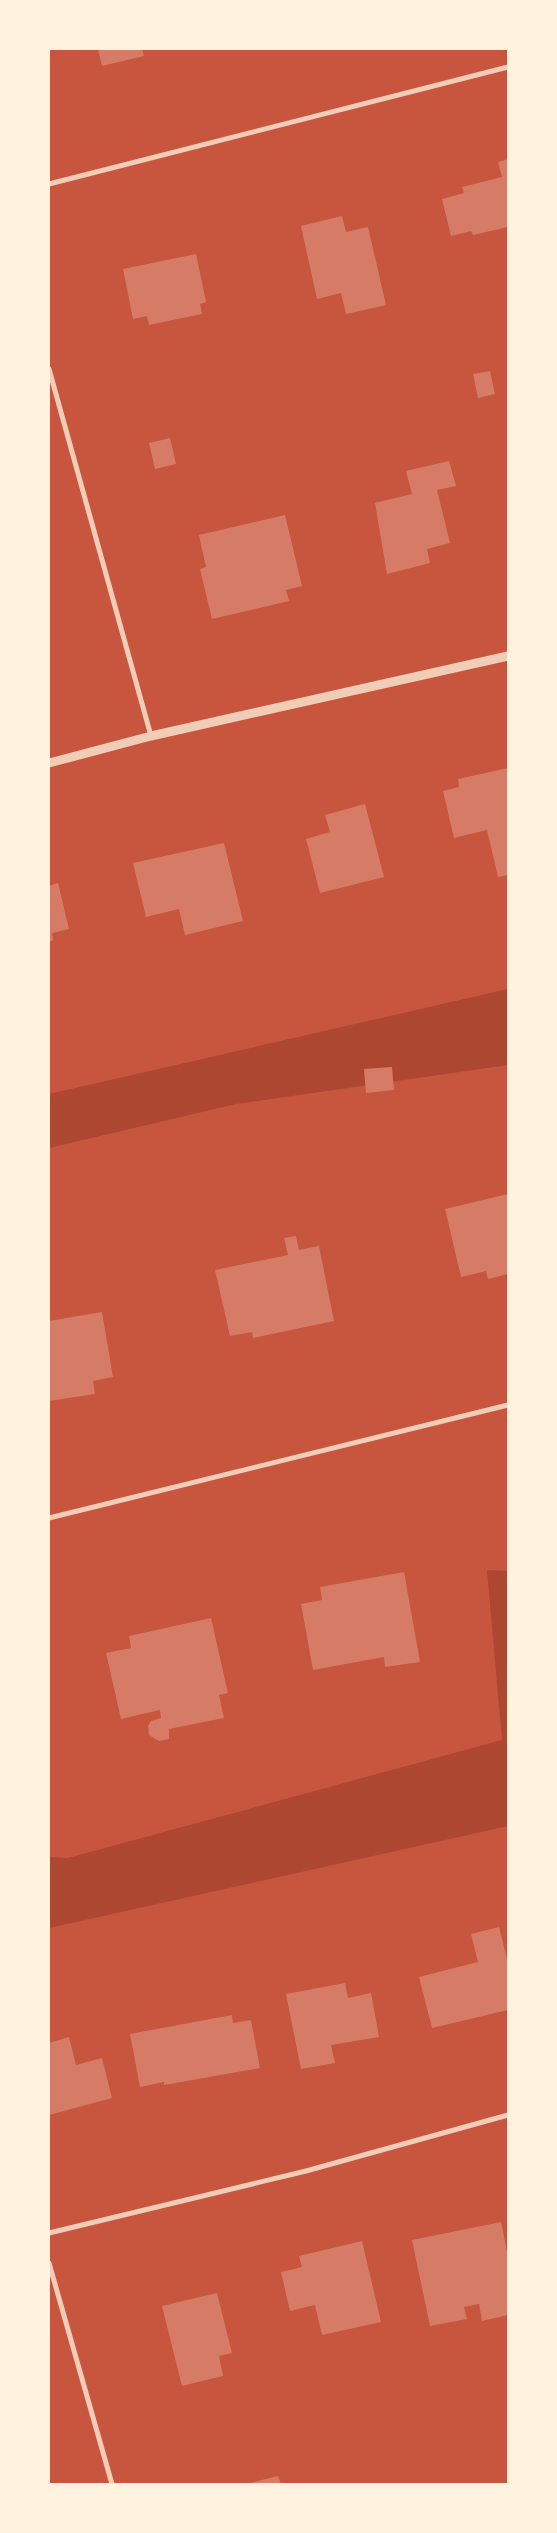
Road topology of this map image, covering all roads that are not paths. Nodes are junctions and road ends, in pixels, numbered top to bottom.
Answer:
1 (508, 67) edge
2 (49, 184) edge
3 (49, 369) edge
4 (508, 656) edge
5 (151, 736) junction
6 (49, 763) edge
7 (508, 1405) edge
8 (49, 1518) edge
9 (508, 2115) edge
10 (49, 2233) edge
11 (49, 2262) edge
12 (112, 2484) edge

1 - 2 street
3 - 5 street
4 - 5 street
5 - 6 street
7 - 8 street
9 - 10 street
11 - 12 street

